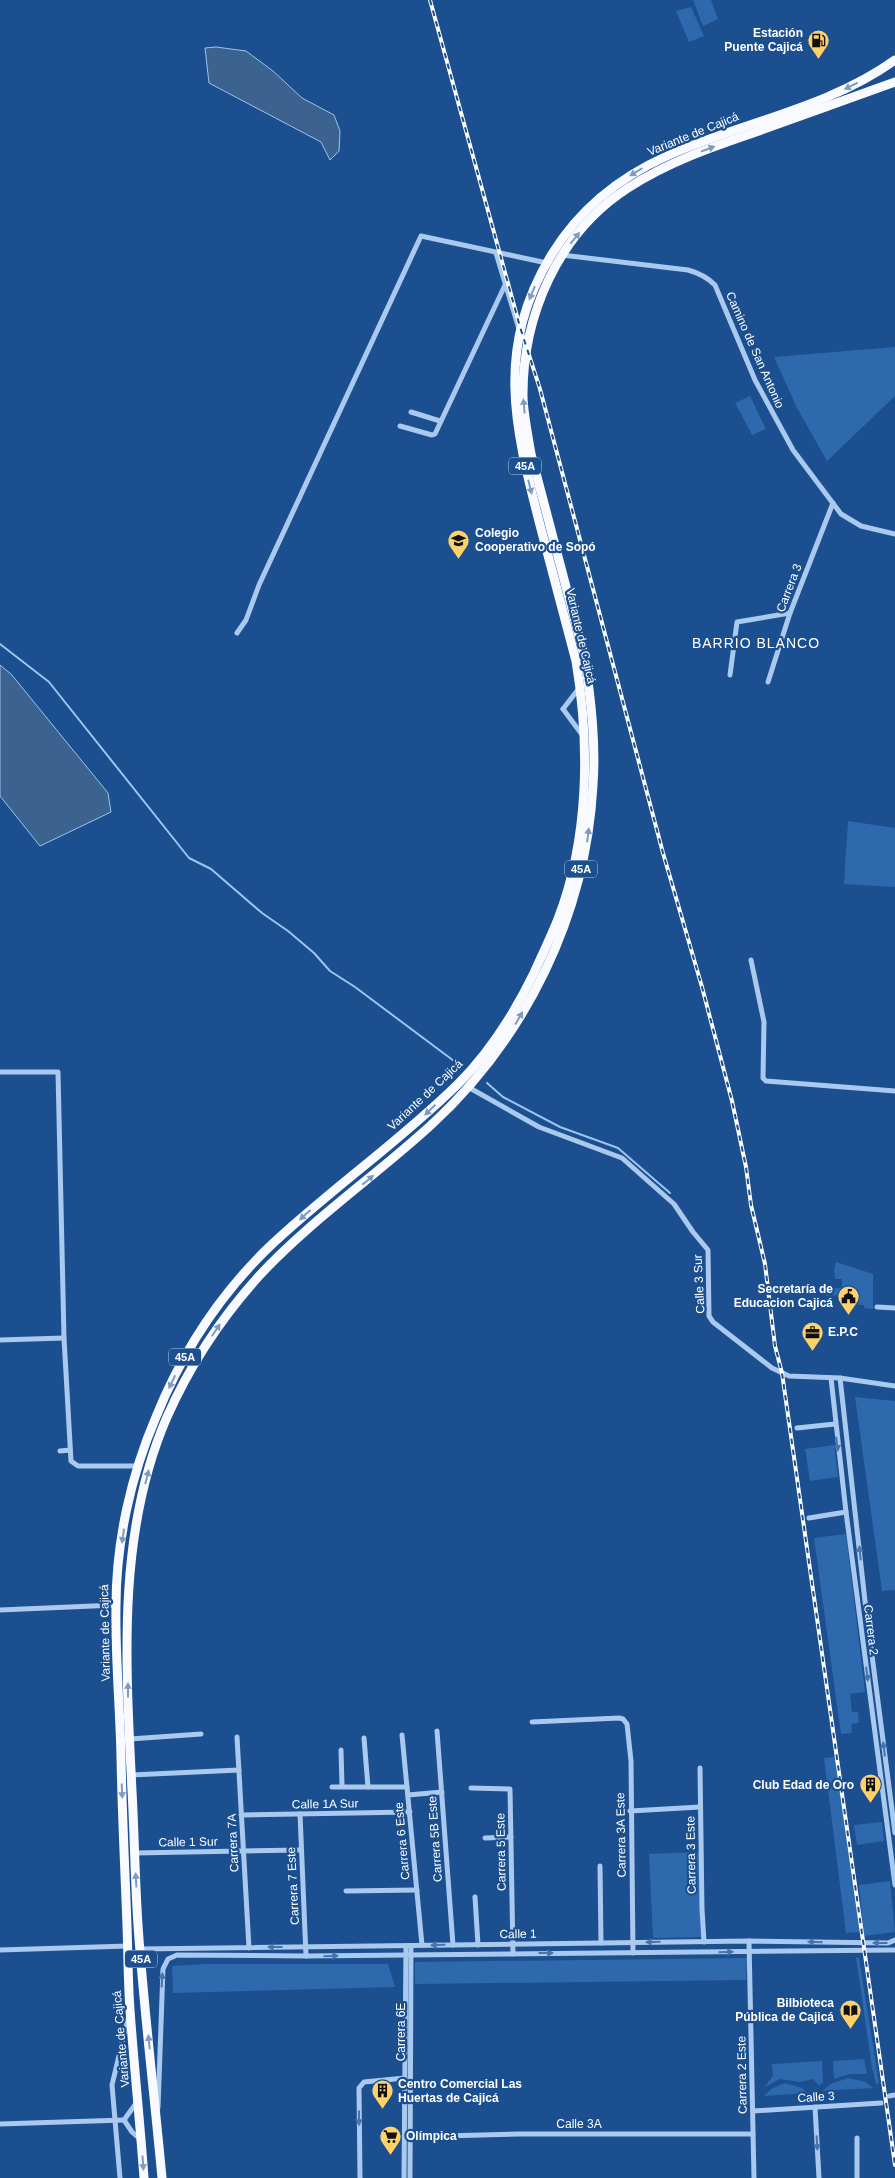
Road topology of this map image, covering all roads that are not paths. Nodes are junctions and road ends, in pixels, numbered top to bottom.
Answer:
1 (895, 60) edge
2 (895, 82) edge
3 (496, 253) junction
4 (562, 255) junction
5 (547, 263) junction
6 (506, 283) junction
7 (520, 332) junction
8 (411, 412) dead end
9 (440, 421) junction
10 (400, 426) dead end
11 (833, 503) junction
12 (895, 534) edge
13 (790, 613) junction
14 (238, 633) dead end
15 (730, 675) dead end
16 (768, 682) dead end
17 (581, 687) junction
18 (585, 738) junction
19 (751, 960) dead end
20 (0, 1072) edge
21 (468, 1082) junction
22 (895, 1091) edge
23 (877, 1307) dead end
24 (895, 1308) edge
25 (64, 1338) junction
26 (0, 1340) edge
27 (831, 1378) junction
28 (840, 1378) junction
29 (895, 1386) edge
30 (835, 1424) junction
31 (797, 1428) dead end
32 (70, 1450) junction
33 (60, 1451) dead end
34 (138, 1466) junction
35 (846, 1512) junction
36 (809, 1518) dead end
37 (116, 1605) junction
38 (0, 1610) edge
39 (532, 1722) dead end
40 (437, 1731) dead end
41 (201, 1734) dead end
42 (402, 1735) dead end
43 (237, 1737) dead end
44 (130, 1738) junction
45 (364, 1738) dead end
46 (341, 1750) dead end
47 (700, 1768) dead end
48 (239, 1770) junction
49 (131, 1775) junction
50 (342, 1785) junction
51 (332, 1787) dead end
52 (368, 1787) junction
53 (407, 1787) junction
54 (471, 1788) dead end
55 (892, 1788) edge
56 (442, 1792) junction
57 (408, 1795) junction
58 (700, 1808) junction
59 (630, 1811) junction
60 (410, 1812) junction
61 (300, 1814) junction
62 (242, 1815) junction
63 (895, 1832) edge
64 (511, 1837) junction
65 (485, 1838) dead end
66 (301, 1850) junction
67 (244, 1851) junction
68 (135, 1853) junction
69 (600, 1866) dead end
70 (895, 1885) edge
71 (417, 1890) junction
72 (346, 1892) dead end
73 (475, 1897) dead end
74 (895, 1940) edge
75 (749, 1941) junction
76 (704, 1942) junction
77 (601, 1943) junction
78 (634, 1943) junction
79 (513, 1944) junction
80 (454, 1945) junction
81 (478, 1945) junction
82 (128, 1946) junction
83 (408, 1946) junction
84 (422, 1946) junction
85 (306, 1947) junction
86 (249, 1948) junction
87 (0, 1950) edge
88 (140, 1950) junction
89 (895, 1950) edge
90 (749, 1952) junction
91 (633, 1953) junction
92 (513, 1954) junction
93 (408, 1955) junction
94 (306, 1956) junction
95 (130, 2008) junction
96 (405, 2078) junction
97 (139, 2099) junction
98 (881, 2103) dead end
99 (815, 2107) junction
100 (753, 2111) junction
101 (157, 2116) junction
102 (114, 2120) junction
103 (124, 2120) junction
104 (0, 2124) edge
105 (753, 2134) junction
106 (407, 2137) junction
107 (856, 2138) dead end
108 (142, 2141) junction
109 (162, 2176) edge
110 (120, 2178) edge
111 (144, 2178) edge
112 (360, 2178) edge
113 (404, 2178) edge
114 (410, 2178) edge
115 (754, 2178) edge
116 (819, 2178) edge
117 (858, 2178) edge

1 -> 5 highway, Variante de Cajicá / 45A
4 -> 2 highway, Variante de Cajicá / 45A
3 - 5 street
3 - 6 street
3 - 14 street
4 - 11 street, Camino de San Antonio
21 -> 4 highway, Variante de Cajicá / 45A
5 -> 7 highway, Variante de Cajicá / 45A
6 - 7 street
6 - 9 street
7 -> 17 highway, Variante de Cajicá / 45A
8 - 9 street
9 - 10 street
11 - 12 street, Camino de San Antonio
11 - 13 street, Carrera 3
13 - 15 street
13 - 16 street, Carrera 3
17 - 18 highway, Variante de Cajicá / 45A
17 - 18 street
18 - 21 highway, Variante de Cajicá / 45A
19 - 22 street
20 - 25 street
21 - 27 street, Calle 3 Sur
21 -> 34 highway, Variante de Cajicá / 45A
44 -> 21 highway, Variante de Cajicá / 45A
23 - 24 street
25 - 26 street
25 - 32 street
27 - 28 street, Calle 3 Sur
27 - 30 street, Carrera 2
28 - 29 street, Calle 3 Sur
55 -> 28 street
30 - 31 street
30 -> 35 street, Carrera 2
32 - 33 street
32 - 34 street
34 -> 37 highway, Variante de Cajicá / 45A
35 - 36 street
35 -> 70 street, Carrera 2
37 - 38 street
37 -> 82 highway, Variante de Cajicá / 45A
39 - 59 street, Carrera 3A Este
40 - 56 street, Carrera 5B Este
41 - 44 street
42 - 53 street, Carrera 6 Este
43 - 48 street, Carrera 7A
44 - 49 highway, Variante de Cajicá / 45A
45 - 52 street
46 - 50 street
47 - 58 street, Carrera 3 Este
48 - 49 street
48 - 62 street, Carrera 7A
49 - 68 highway, Variante de Cajicá / 45A
50 - 51 street
50 - 52 street
52 - 53 street
53 - 57 street, Carrera 6 Este
54 - 64 street, Carrera 5 Este
55 - 63 street
56 - 57 street
56 - 80 street, Carrera 5B Este
57 - 60 street, Carrera 6 Este
58 - 59 street
58 - 76 street, Carrera 3 Este
59 - 78 street, Carrera 3A Este
60 - 61 street, Calle 1A Sur
60 - 71 street, Carrera 6 Este
61 - 62 street, Calle 1A Sur
61 - 66 street, Carrera 7 Este
62 - 67 street, Carrera 7A
64 - 65 street
64 - 79 street, Carrera 5 Este
66 - 67 street, Calle 1 Sur
66 - 85 street, Carrera 7 Este
67 - 68 street, Calle 1 Sur
67 - 86 street, Carrera 7A
88 -> 68 highway, Variante de Cajicá / 45A
69 - 77 street
71 - 72 street
71 - 84 street, Carrera 6 Este
73 - 81 street
74 -> 75 street, Calle 1
75 - 76 street, Calle 1
75 - 90 street, Carrera 2 Este
76 -> 78 street, Calle 1
77 - 78 street, Calle 1
77 - 79 street, Calle 1
78 - 91 street, Carrera 3A Este
79 - 81 street, Calle 1
79 - 92 street, Carrera 5 Este
80 - 81 street, Calle 1
80 -> 84 street, Calle 1
82 - 87 street
82 - 95 highway, Variante de Cajicá / 45A
83 - 84 street, Calle 1
83 - 85 street, Calle 1
83 - 93 street, Carrera 6E
85 -> 86 street, Calle 1
85 - 94 street, Carrera 7 Este
86 - 88 street, Calle 1
101 -> 88 highway, Variante de Cajicá / 45A
89 - 90 street, Calle 1
91 -> 90 street, Calle 1
90 - 100 street, Carrera 2 Este
92 -> 91 street, Calle 1
92 - 93 street, Calle 1
94 -> 93 street, Calle 1
93 - 96 street, Carrera 6E
93 - 106 street, Carrera 6E
101 -> 94 street, Calle 1
95 - 97 highway, Variante de Cajicá / 45A
95 - 102 street
96 - 106 street, Carrera 6E
96 -> 112 street
97 - 103 street
97 - 108 highway, Variante de Cajicá / 45A
98 - 99 street, Calle 3
99 - 100 street, Calle 3
99 -> 116 street
100 - 105 street, Carrera 2 Este
101 - 109 highway, Variante de Cajicá / 45A
102 - 103 street
102 - 104 street
102 - 110 street
103 - 108 street
105 - 106 street, Calle 3A
105 - 115 street, Carrera 2 Este
106 - 113 street, Carrera 6E
106 - 114 street, Carrera 6E
107 - 117 street
108 -> 111 highway, Variante de Cajicá / 45A

